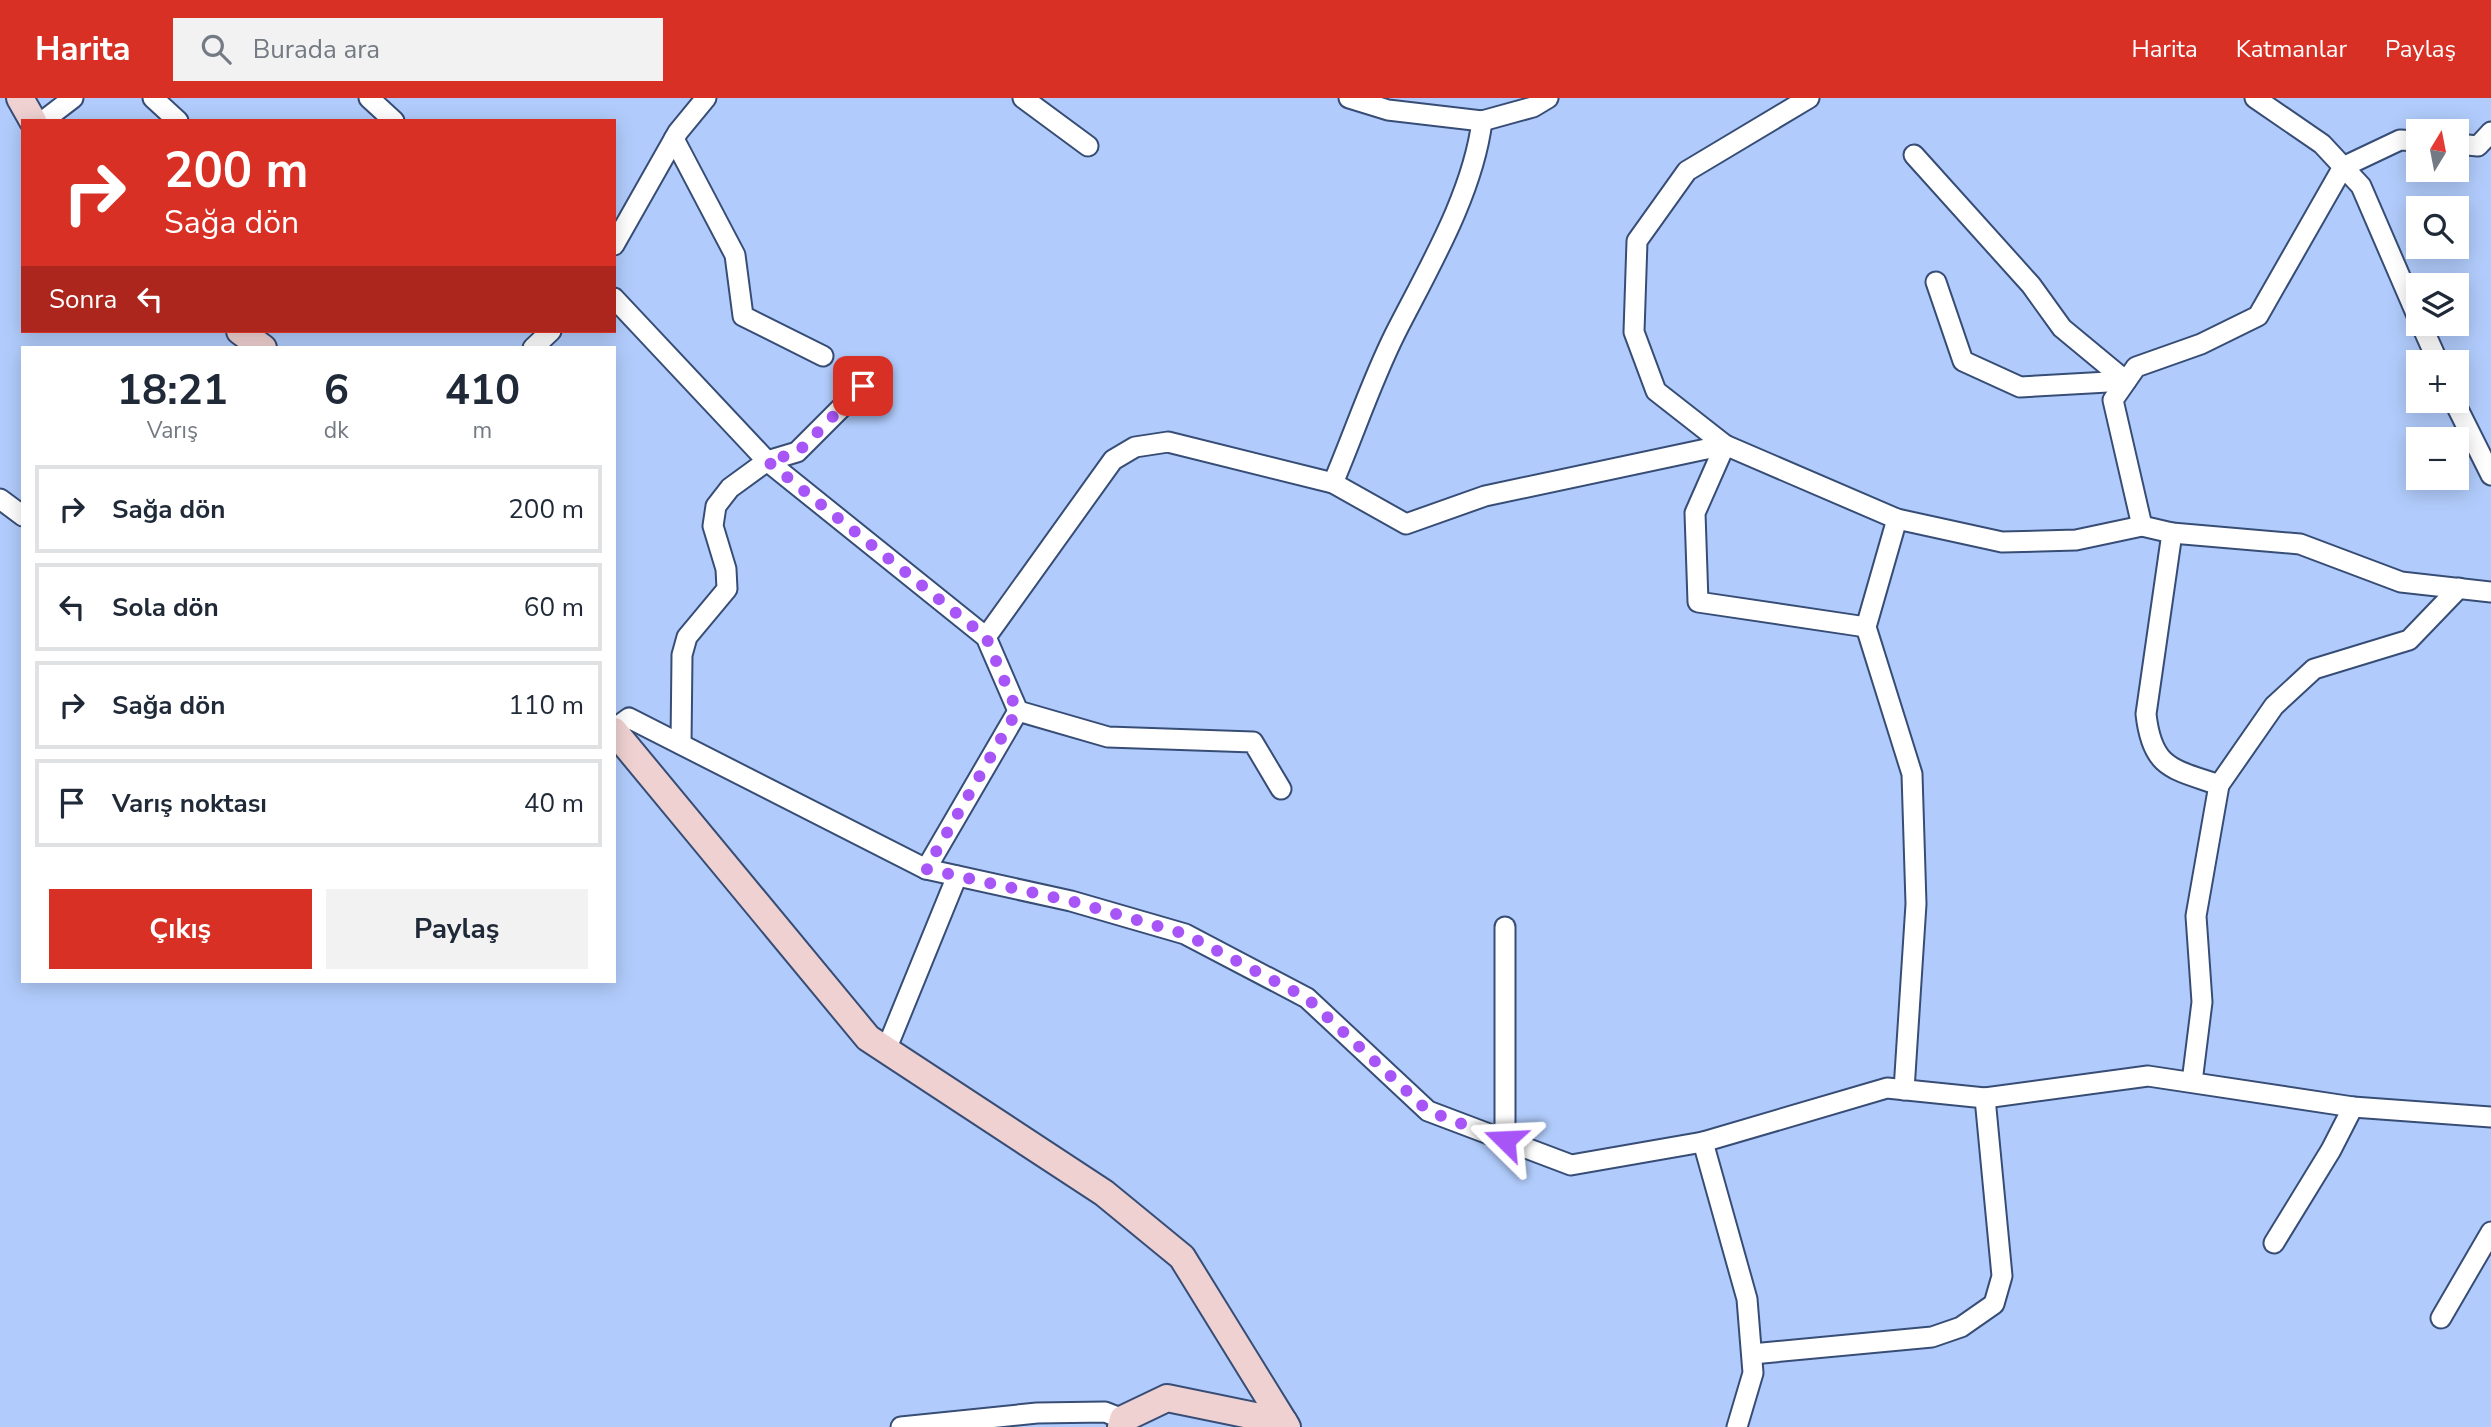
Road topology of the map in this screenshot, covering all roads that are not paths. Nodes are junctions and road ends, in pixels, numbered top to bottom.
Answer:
1 (20, 98) edge
2 (73, 98) edge
3 (153, 98) edge
4 (369, 98) edge
5 (706, 98) edge
6 (1023, 98) edge
7 (1349, 98) edge
8 (1548, 98) edge
9 (1808, 98) edge
10 (2255, 98) edge
11 (32, 119) edge
12 (46, 119) edge
13 (176, 119) edge
14 (392, 119) edge
15 (1482, 121) junction
16 (2491, 132) edge
17 (674, 139) junction
18 (2406, 140) edge
19 (1088, 145) dead end
20 (2469, 145) edge
21 (1913, 155) dead end
22 (2343, 167) junction
23 (616, 240) edge
24 (1936, 282) dead end
25 (2406, 290) edge
26 (616, 300) edge
27 (243, 333) edge
28 (549, 333) edge
29 (260, 346) edge
30 (535, 346) edge
31 (822, 356) dead end
32 (879, 370) dead end
33 (2126, 381) junction
34 (2462, 413) edge
35 (2482, 442) edge
36 (1725, 446) junction
37 (767, 461) junction
38 (2491, 475) edge
39 (1333, 483) junction
40 (0, 499) edge
41 (21, 515) edge
42 (1897, 519) junction
43 (2142, 526) junction
44 (2172, 533) junction
45 (2459, 588) junction
46 (2491, 592) edge
47 (1866, 626) junction
48 (986, 637) junction
49 (1017, 711) junction
50 (616, 728) edge
51 (616, 732) edge
52 (681, 744) junction
53 (2219, 785) junction
54 (1281, 789) dead end
55 (926, 869) junction
56 (957, 876) junction
57 (1505, 928) dead end
58 (886, 1050) junction
59 (2192, 1082) junction
60 (1904, 1090) junction
61 (1985, 1098) junction
62 (2353, 1107) junction
63 (2491, 1117) edge
64 (1505, 1140) junction
65 (1703, 1142) junction
66 (2491, 1232) edge
67 (2274, 1243) dead end
68 (2441, 1318) dead end
69 (1752, 1354) junction
70 (1122, 1423) edge
71 (1286, 1424) edge
72 (901, 1427) edge
73 (1737, 1427) edge

1 - 11 street
2 - 12 street
3 - 13 street
4 - 14 street
5 - 17 street
6 - 19 street
7 - 15 street
8 - 15 street
9 - 36 street
10 - 22 street
15 - 39 street
16 - 20 street
17 - 23 street
17 - 31 street
18 - 22 street
21 - 33 street
22 - 25 street
22 - 33 street
24 - 33 street
26 - 37 street
27 - 29 street
28 - 30 street
32 - 37 street
33 - 43 street
34 - 35 street
35 - 38 street
36 - 39 street
36 - 42 street
36 - 47 street
37 - 48 street
37 - 52 street
39 - 48 street
40 - 41 street
42 - 43 street
42 - 47 street
43 - 44 street
44 - 45 street
44 - 53 street
45 - 46 street
45 - 53 street
47 - 60 street
48 - 49 street
49 - 54 street
49 - 55 street
50 - 52 street
51 - 58 street
52 - 55 street
53 - 59 street
55 - 56 street
56 - 58 street
56 - 64 street
57 - 64 street
58 - 71 street
59 - 61 street
59 - 62 street
60 - 61 street
60 - 65 street
61 - 69 street
62 - 63 street
62 - 67 street
64 - 65 street
65 - 69 street
66 - 68 street
69 - 73 street
70 - 71 street
70 - 72 street

